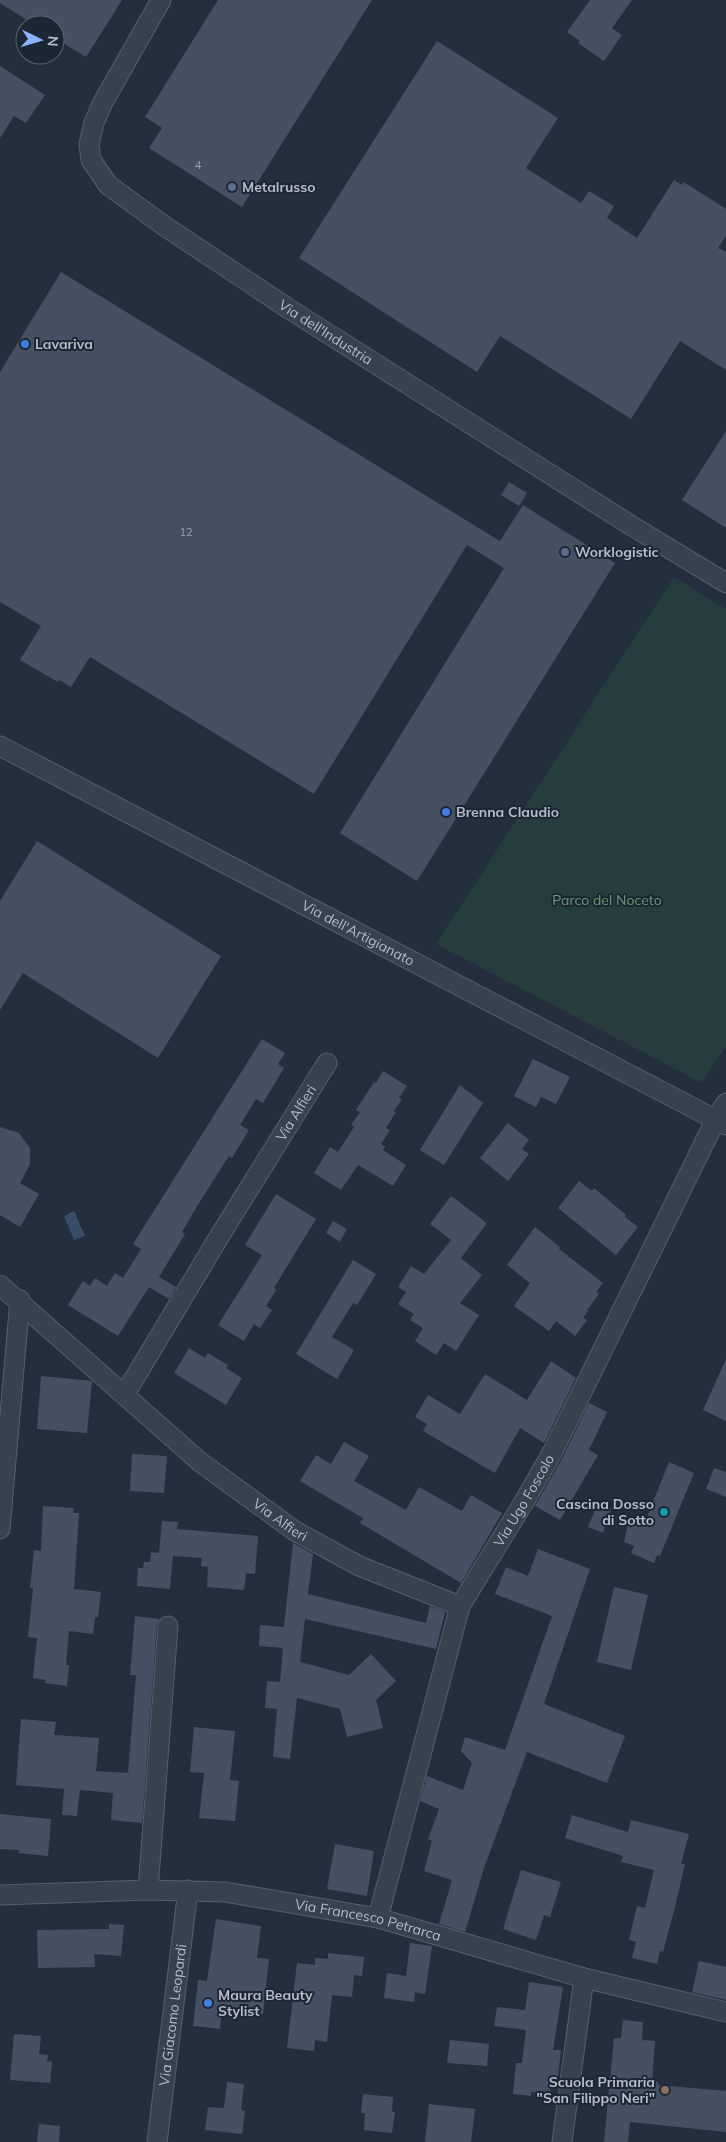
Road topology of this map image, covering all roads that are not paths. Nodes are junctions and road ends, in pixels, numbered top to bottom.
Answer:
1 (161, 0) edge
2 (726, 583) edge
3 (0, 746) edge
4 (327, 1063) dead end
5 (726, 1103) edge
6 (721, 1122) edge
7 (0, 1285) edge
8 (20, 1300) junction
9 (125, 1394) junction
10 (0, 1529) edge
11 (460, 1606) junction
12 (168, 1626) dead end
13 (148, 1890) junction
14 (188, 1890) junction
15 (0, 1896) edge
16 (378, 1918) junction
17 (584, 1978) junction
18 (726, 2012) edge
19 (157, 2142) edge
20 (562, 2142) edge

1 - 2 street, Via dell'Industria
3 - 6 street, Via dell'Artigianato
4 - 9 street, Via Alfieri
5 - 6 street, Via Ugo Foscolo
6 - 11 street, Via Ugo Foscolo
7 - 8 street, Via Alfieri
8 - 9 street, Via Alfieri
8 - 10 street
9 - 11 street, Via Alfieri
11 - 16 street, Via Ugo Foscolo
12 - 13 street
13 - 14 street, Via Francesco Petrarca
13 - 15 street, Via Francesco Petrarca
14 - 16 street, Via Francesco Petrarca
14 - 19 street, Via Giacomo Leopardi
16 - 17 street, Via Francesco Petrarca
17 - 18 street, Via Francesco Petrarca
17 - 20 street

